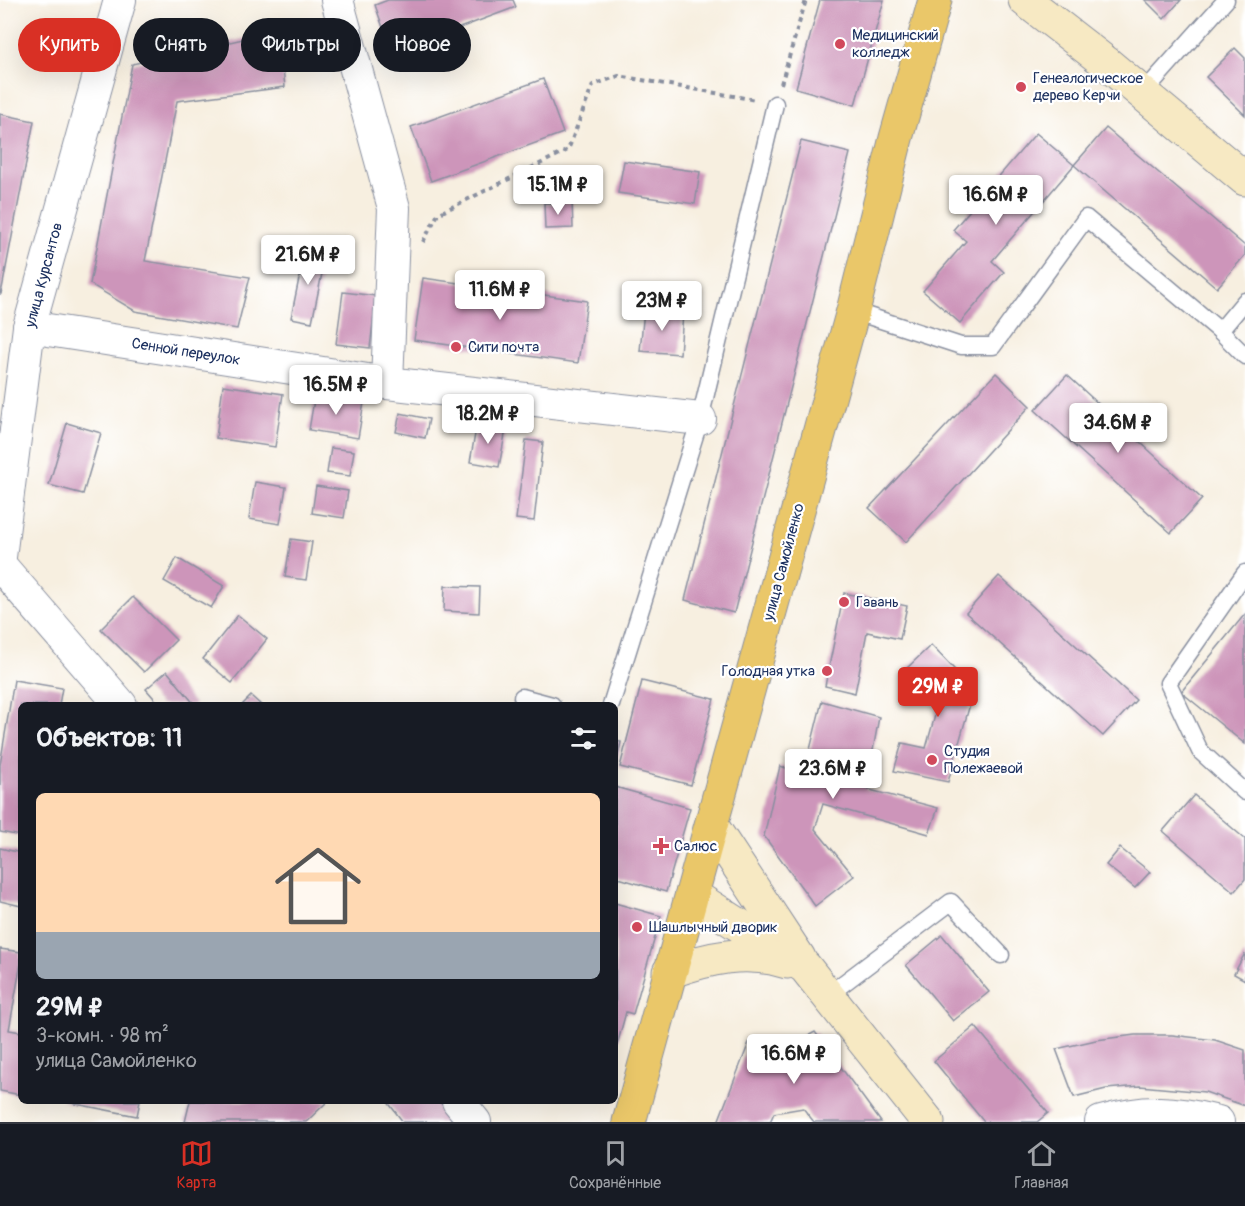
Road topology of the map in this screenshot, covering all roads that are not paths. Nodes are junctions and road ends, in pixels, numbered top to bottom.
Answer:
1 (120, 0) edge
2 (337, 0) edge
3 (935, 0) edge
4 (1025, 0) edge
5 (1226, 0) edge
6 (1143, 93) junction
7 (775, 104) road end
8 (1245, 179) edge
9 (1245, 302) edge
10 (853, 311) junction
11 (29, 327) junction
12 (1220, 331) junction
13 (1245, 356) edge
14 (387, 383) junction
15 (700, 418) junction
16 (0, 557) edge
17 (0, 565) edge
18 (1245, 573) edge
19 (522, 697) dead end
20 (118, 702) edge
21 (541, 702) edge
22 (612, 702) edge
23 (1245, 792) edge
24 (712, 826) junction
25 (692, 895) junction
26 (1000, 955) dead end
27 (805, 967) junction
28 (669, 972) junction
29 (828, 995) junction
30 (460, 1104) edge
31 (475, 1122) edge
32 (629, 1122) edge
33 (928, 1122) edge
34 (1101, 1122) edge
35 (1218, 1122) edge

1 - 11 street, улица Курсантов
2 - 14 street
3 - 10 main road, улица Самойленко
4 - 6 main road
5 - 6 lane
6 - 8 main road
7 - 15 lane
9 - 12 lane
10 - 12 lane
10 - 24 main road, улица Самойленко
11 - 14 street, Сенной переулок
11 - 16 street, улица Курсантов
12 - 13 lane
14 - 15 street, Сенной переулок
15 - 22 lane
17 - 20 street
18 - 23 lane
19 - 21 lane
24 - 25 main road, улица Самойленко
24 - 27 main road
25 - 27 main road
25 - 28 main road, улица Самойленко
26 - 29 lane
27 - 28 main road
27 - 29 main road
28 - 32 main road, улица Самойленко
29 - 33 main road
30 - 31 street
34 - 35 street

